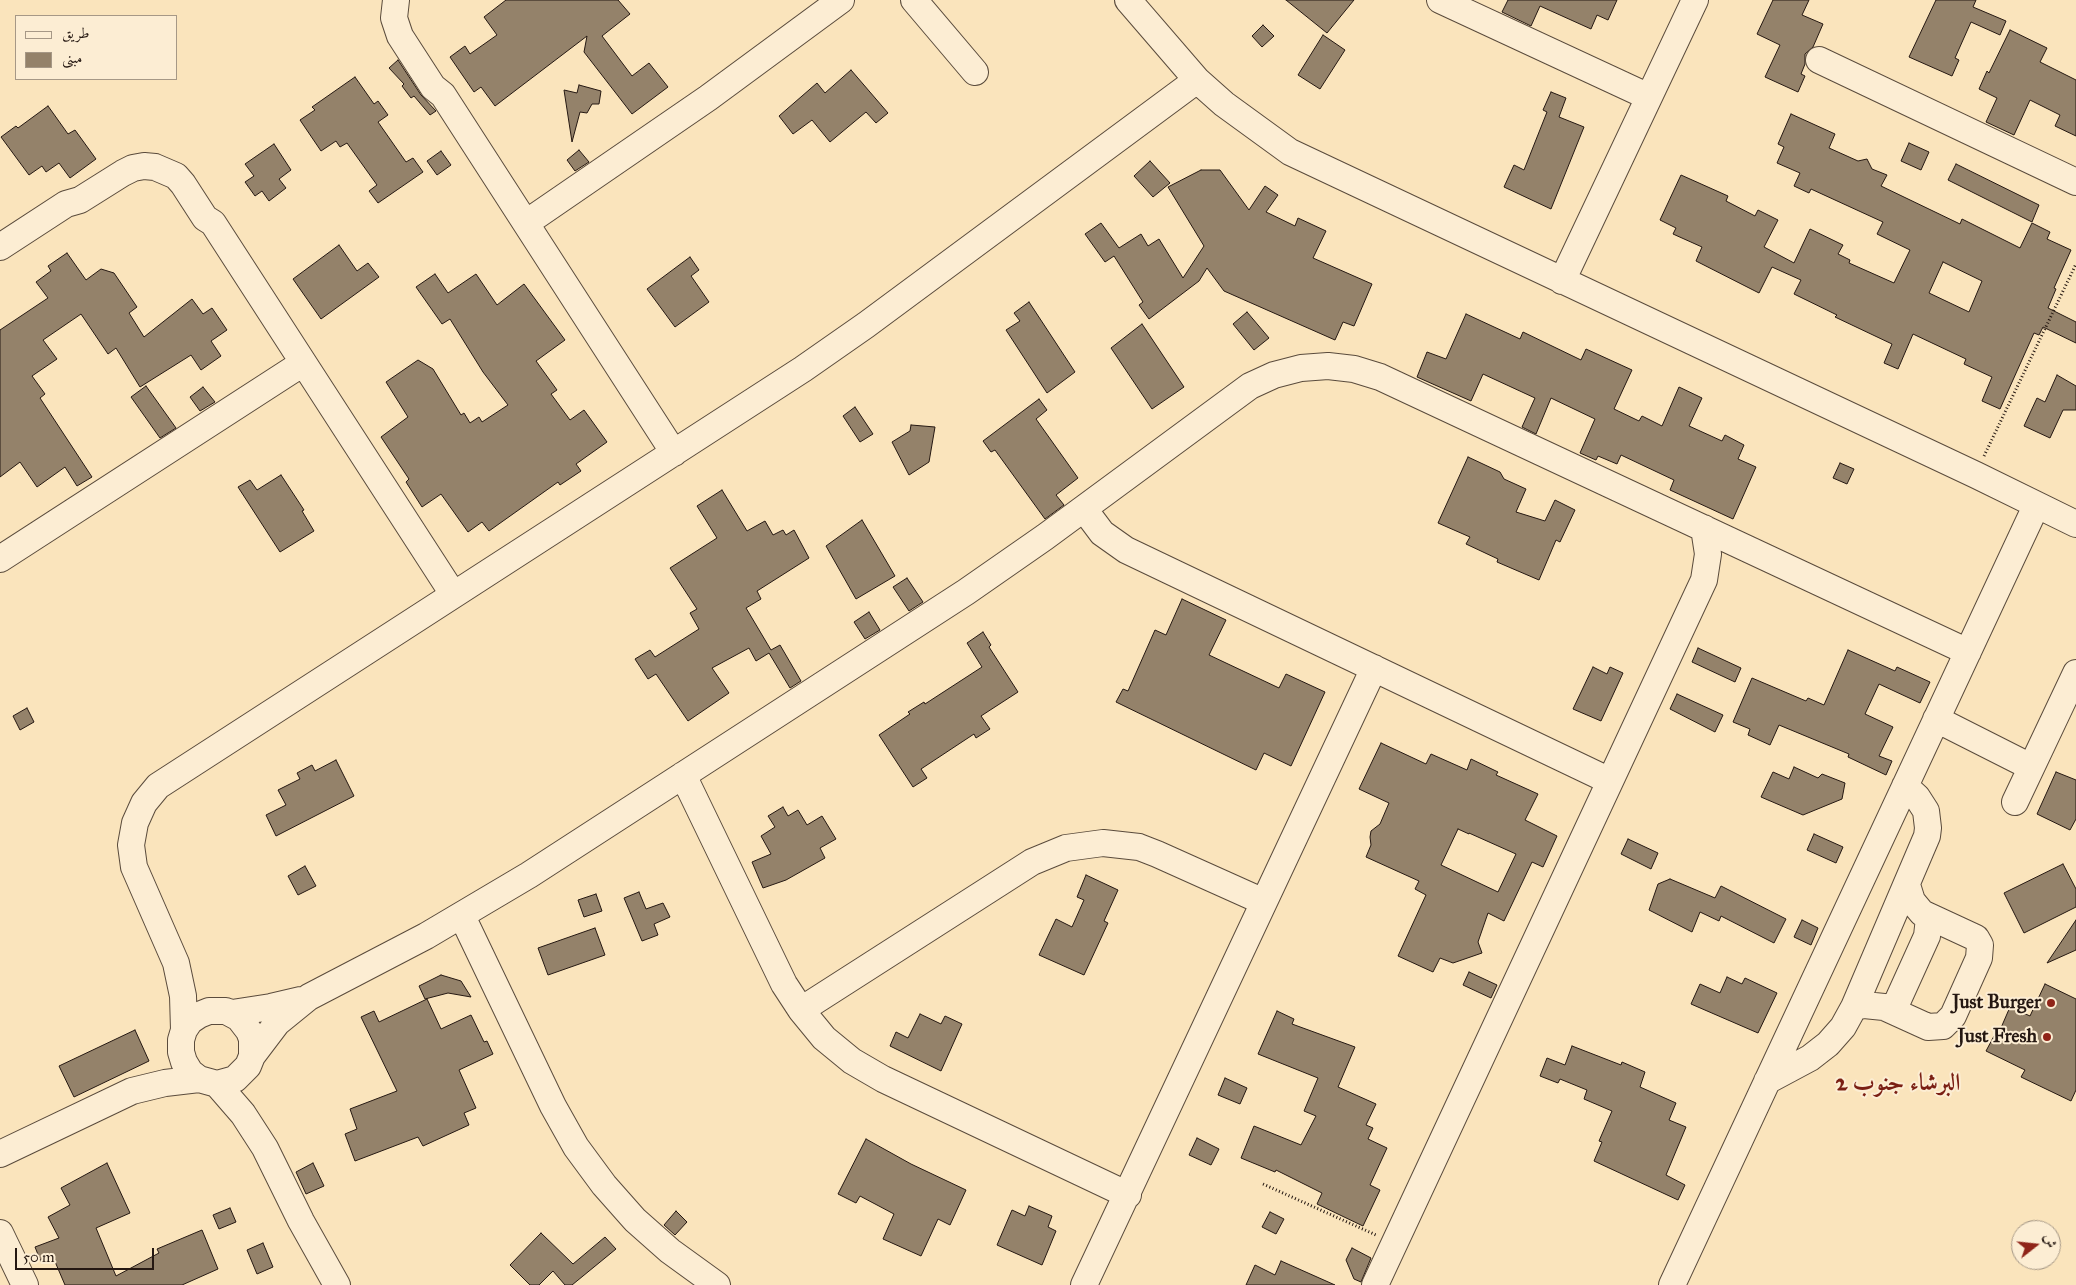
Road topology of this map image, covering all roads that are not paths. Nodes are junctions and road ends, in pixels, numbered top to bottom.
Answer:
1 (396, 0) edge
2 (414, 0) edge
3 (841, 0) edge
4 (914, 0) edge
5 (1128, 0) edge
6 (1440, 0) edge
7 (1695, 0) edge
8 (1819, 60) dead end
9 (975, 72) dead end
10 (1197, 80) junction
11 (443, 95) junction
12 (1648, 97) junction
13 (2076, 182) edge
14 (526, 223) junction
15 (0, 247) edge
16 (1562, 281) junction
17 (303, 363) junction
18 (674, 453) junction
19 (2036, 506) junction
20 (1084, 509) junction
21 (2076, 524) edge
22 (1704, 528) junction
23 (1743, 546) junction
24 (0, 559) edge
25 (1704, 580) junction
26 (453, 594) junction
27 (1968, 652) junction
28 (1374, 668) junction
29 (2076, 673) edge
30 (1936, 719) junction
31 (2031, 767) junction
32 (683, 776) junction
33 (1610, 781) junction
34 (1905, 786) junction
35 (2015, 802) dead end
36 (1907, 885) junction
37 (1264, 902) junction
38 (462, 916) junction
39 (1929, 918) junction
40 (170, 947) junction
41 (309, 997) junction
42 (1854, 1007) junction
43 (800, 1010) junction
44 (1893, 1011) junction
45 (226, 1012) junction
46 (183, 1035) junction
47 (250, 1061) junction
48 (208, 1081) junction
49 (1768, 1081) junction
50 (132, 1091) junction
51 (265, 1148) junction
52 (0, 1154) edge
53 (1128, 1195) junction
54 (0, 1232) edge
55 (25, 1285) edge
56 (337, 1285) edge
57 (717, 1285) edge
58 (1084, 1285) edge
59 (1375, 1285) edge
60 (1672, 1285) edge

1 - 11 street
2 - 11 street
3 - 14 street
4 - 9 street
5 - 10 street
6 - 12 street
7 - 12 street
8 - 13 street
10 - 16 street
10 - 18 street
11 - 14 street
12 - 16 street
14 - 18 street
15 - 17 street
16 - 19 street
17 - 24 street
17 - 26 street
18 - 26 street
19 - 21 street
19 - 27 street
20 - 22 street
20 - 28 street
20 - 32 street
22 - 23 street
22 - 25 street
23 - 25 street
23 - 27 street
25 - 33 street
26 - 40 street
27 - 30 street
28 - 33 street
28 - 37 street
29 - 31 street
30 - 31 street
30 - 34 street
31 - 35 street
32 - 38 street
32 - 43 street
33 - 59 street
34 - 36 street
34 - 49 street
36 - 39 street
36 - 42 street
37 - 43 street
37 - 53 street
38 - 41 street
38 - 57 street
39 - 44 street
39 - 44 street
40 - 45 street
40 - 46 street
41 - 45 street
41 - 47 street
42 - 44 street
42 - 49 street
43 - 53 street
45 - 46 street
45 - 47 street
46 - 48 street
46 - 50 street
47 - 48 street
47 - 51 street
48 - 50 street
48 - 51 street
49 - 60 street
50 - 52 street
51 - 56 street
53 - 58 street
54 - 55 street

